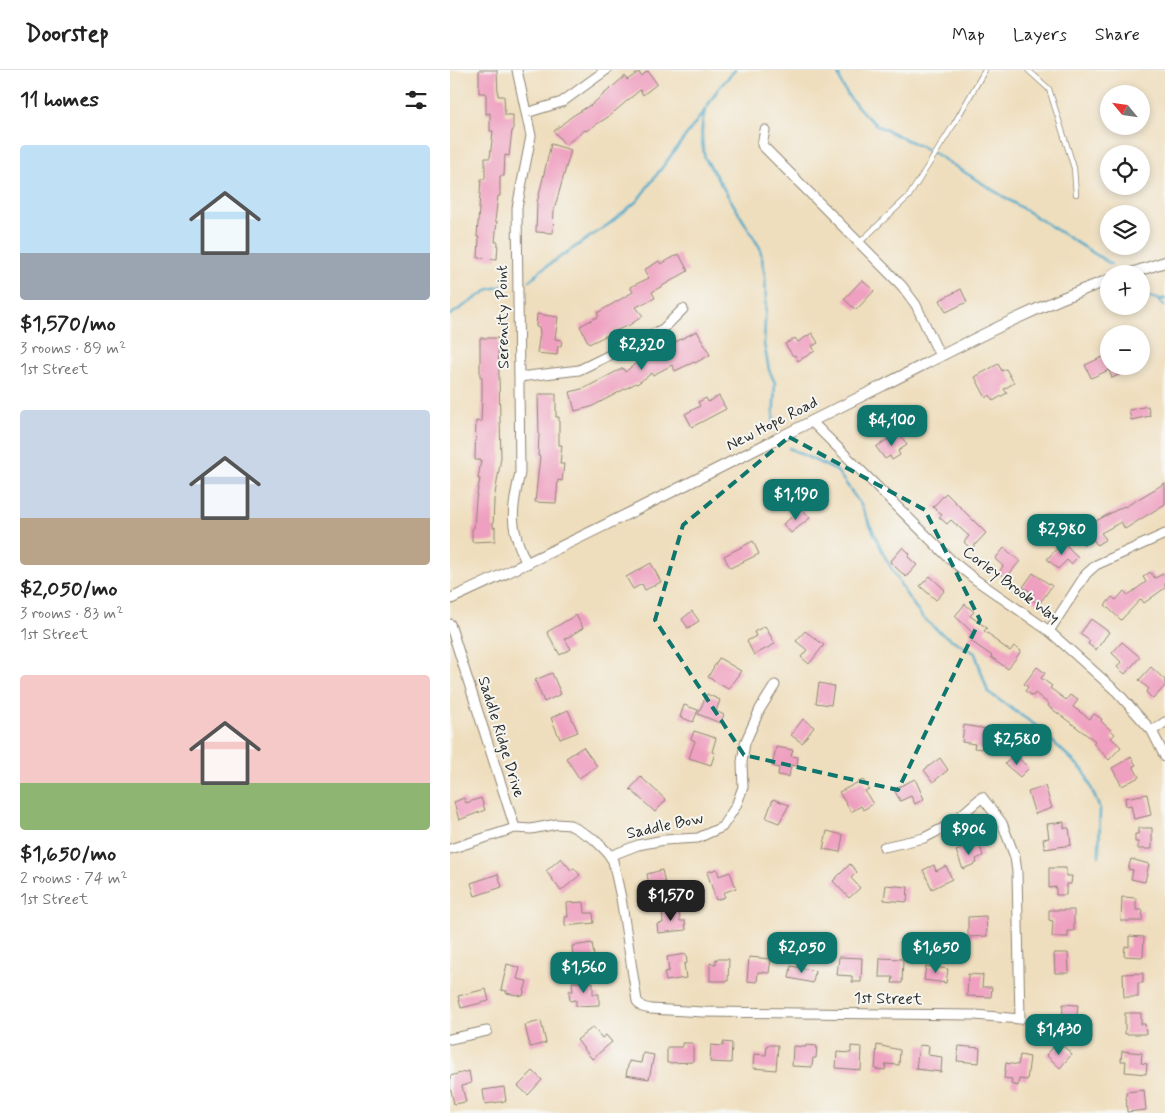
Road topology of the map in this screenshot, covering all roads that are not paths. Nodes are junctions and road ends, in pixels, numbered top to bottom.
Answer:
1 (517, 70) edge
2 (606, 70) edge
3 (985, 70) edge
4 (1028, 70) edge
5 (526, 113) junction
6 (765, 130) dead end
7 (1076, 194) dead end
8 (859, 243) junction
9 (1165, 262) edge
10 (1150, 267) edge
11 (1100, 283) edge
12 (683, 309) dead end
13 (940, 356) junction
14 (519, 377) junction
15 (811, 421) junction
16 (1165, 534) edge
17 (527, 564) junction
18 (450, 599) edge
19 (450, 624) edge
20 (1049, 631) junction
21 (775, 685) dead end
22 (1165, 722) edge
23 (1152, 731) junction
24 (1165, 756) edge
25 (515, 828) junction
26 (884, 848) dead end
27 (450, 849) edge
28 (610, 856) junction
29 (488, 1031) dead end
30 (450, 1039) edge

1 - 5 street, Serenity Point
2 - 5 street
3 - 8 lane
4 - 7 lane
5 - 14 street, Serenity Point
6 - 8 street
8 - 13 street
9 - 10 street
11 - 13 street, New Hope Road
12 - 14 street
13 - 15 street, New Hope Road
14 - 17 street, Serenity Point
15 - 17 street, New Hope Road
15 - 20 street, Corley Brook Way
16 - 20 street
17 - 18 street, New Hope Road
19 - 25 street, Saddle Ridge Drive
20 - 23 street, Corley Brook Way
21 - 28 street, Saddle Bow
22 - 23 street
23 - 24 street, Corley Brook Way
25 - 27 street
25 - 28 street, 1st Street
26 - 28 street, 1st Street
29 - 30 street

